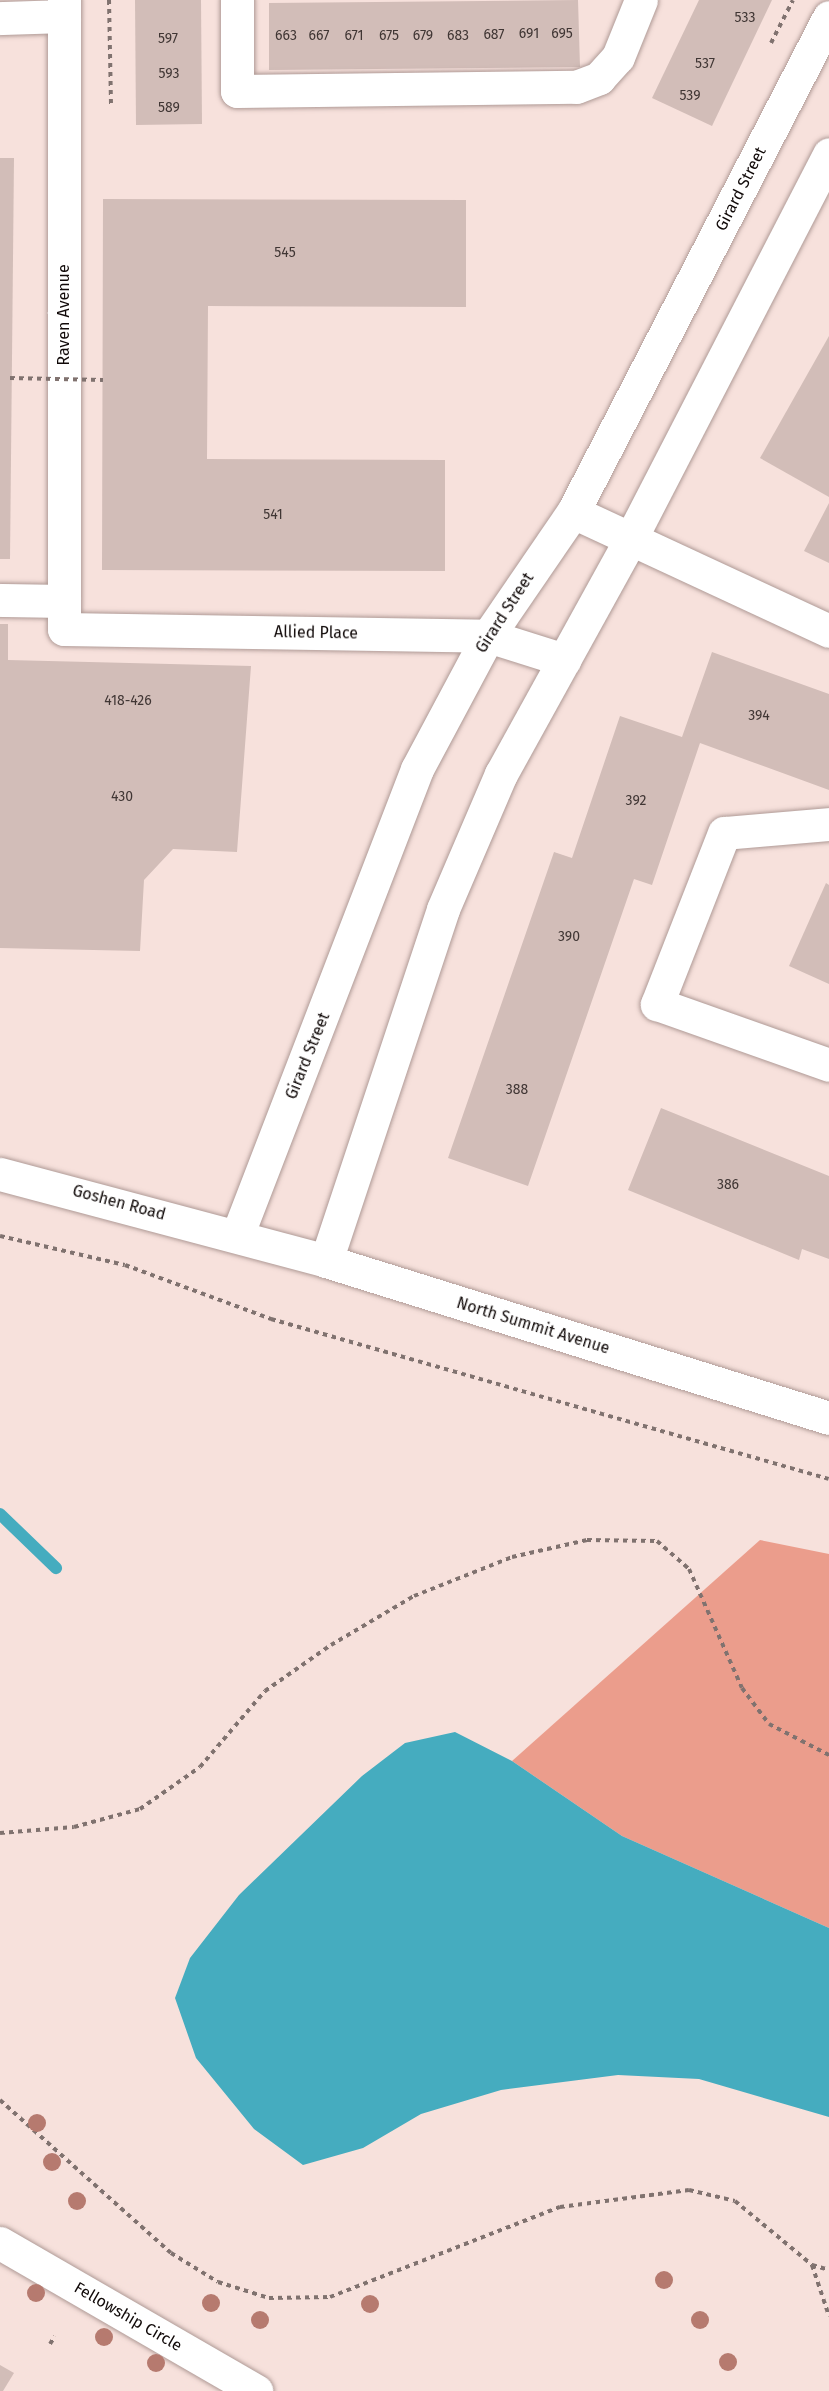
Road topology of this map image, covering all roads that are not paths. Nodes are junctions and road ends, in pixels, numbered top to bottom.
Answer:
1 (237, 0) edge
2 (641, 0) edge
3 (64, 8) edge
4 (829, 17) edge
5 (0, 18) edge
6 (829, 154) edge
7 (573, 512) junction
8 (630, 540) junction
9 (0, 600) edge
10 (64, 615) junction
11 (829, 631) edge
12 (488, 636) junction
13 (564, 660) junction
14 (829, 824) edge
15 (829, 1065) edge
16 (0, 1174) edge
17 (237, 1236) junction
18 (326, 1261) junction
19 (829, 1418) edge
20 (0, 2243) edge
21 (256, 2391) edge

1 - 2 street
3 - 5 street
3 - 10 street, Raven Avenue
4 - 7 street, Girard Street
6 - 8 street
7 - 8 street
7 - 12 street, Girard Street
8 - 11 street
8 - 13 street
9 - 10 street, Allied Place
10 - 12 street, Allied Place
12 - 13 street, Allied Place
12 - 17 street, Girard Street
13 - 18 street
14 - 15 street
16 - 17 street, Goshen Road
17 - 18 street, North Summit Avenue
18 - 19 street, North Summit Avenue
20 - 21 street, Fellowship Circle

